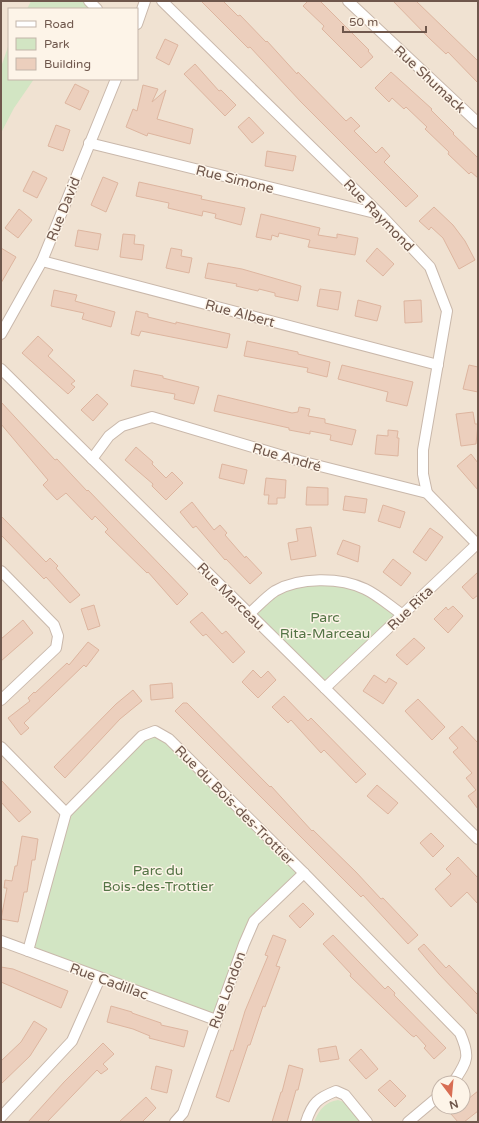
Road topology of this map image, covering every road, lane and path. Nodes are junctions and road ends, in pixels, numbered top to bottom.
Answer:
1 (145, 1) edge
2 (162, 1) edge
3 (348, 1) edge
4 (138, 21) edge
5 (116, 80) edge
6 (478, 123) edge
7 (90, 143) junction
8 (380, 214) junction
9 (42, 261) junction
10 (1, 334) edge
11 (438, 365) junction
12 (1, 369) edge
13 (92, 459) junction
14 (427, 494) junction
15 (477, 544) edge
16 (1, 571) edge
17 (249, 614) junction
18 (403, 615) junction
19 (325, 688) junction
20 (1, 700) edge
21 (1, 747) edge
22 (66, 813) junction
23 (478, 839) edge
24 (304, 873) junction
25 (1, 941) edge
26 (28, 952) junction
27 (100, 978) junction
28 (216, 1020) junction
29 (458, 1075) edge
30 (431, 1103) edge
31 (1, 1117) edge
32 (175, 1122) edge
33 (306, 1122) edge
34 (367, 1122) edge
35 (408, 1122) edge

1 - 4 street
2 - 8 street, Rue Raymond
3 - 6 street, Rue Shumack
5 - 7 street, Rue David
7 - 8 street, Rue Simone
7 - 9 street, Rue David
8 - 11 street, Rue Raymond
9 - 10 street, Rue David
9 - 11 street, Rue Albert
11 - 14 street, Rue Raymond
12 - 13 street, Rue Marceau
13 - 14 street, Rue André
13 - 17 street, Rue Marceau
14 - 15 street
15 - 18 street, Rue Rita
16 - 20 street
17 - 18 street
17 - 19 street, Rue Marceau
18 - 19 street, Rue Rita
19 - 23 street, Rue Marceau
21 - 22 street
22 - 24 street, Rue du Bois-des-Trottier
22 - 26 street, Rue du Bois-des-Trottier
24 - 28 street, Rue London
24 - 29 street, Rue du Bois-des-Trottier
25 - 26 street, Rue Cadillac
26 - 27 street, Rue Cadillac
27 - 28 street, Rue Cadillac
27 - 31 street
28 - 32 street, Rue London
30 - 35 street
33 - 34 street

